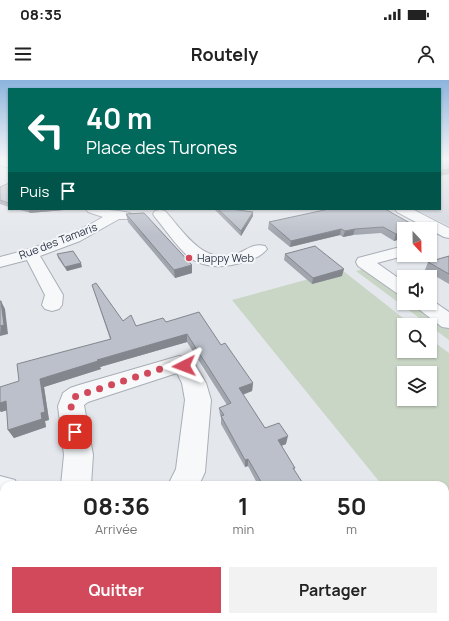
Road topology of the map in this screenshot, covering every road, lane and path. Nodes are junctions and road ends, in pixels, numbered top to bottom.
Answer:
1 (96, 210) edge
2 (404, 210) edge
3 (155, 214) edge
4 (115, 216) junction
5 (449, 234) edge
6 (259, 249) dead end
7 (31, 253) junction
8 (397, 253) edge
9 (0, 262) edge
10 (397, 285) edge
11 (52, 305) dead end
12 (432, 310) edge
13 (449, 322) edge
14 (77, 481) edge
15 (185, 481) edge

1 - 4 street
2 - 5 street
3 - 4 street
3 - 6 street
4 - 7 street, Rue des Tamaris
7 - 9 street, Rue des Tamaris
7 - 11 street
8 - 10 street
12 - 13 street
14 - 15 street

